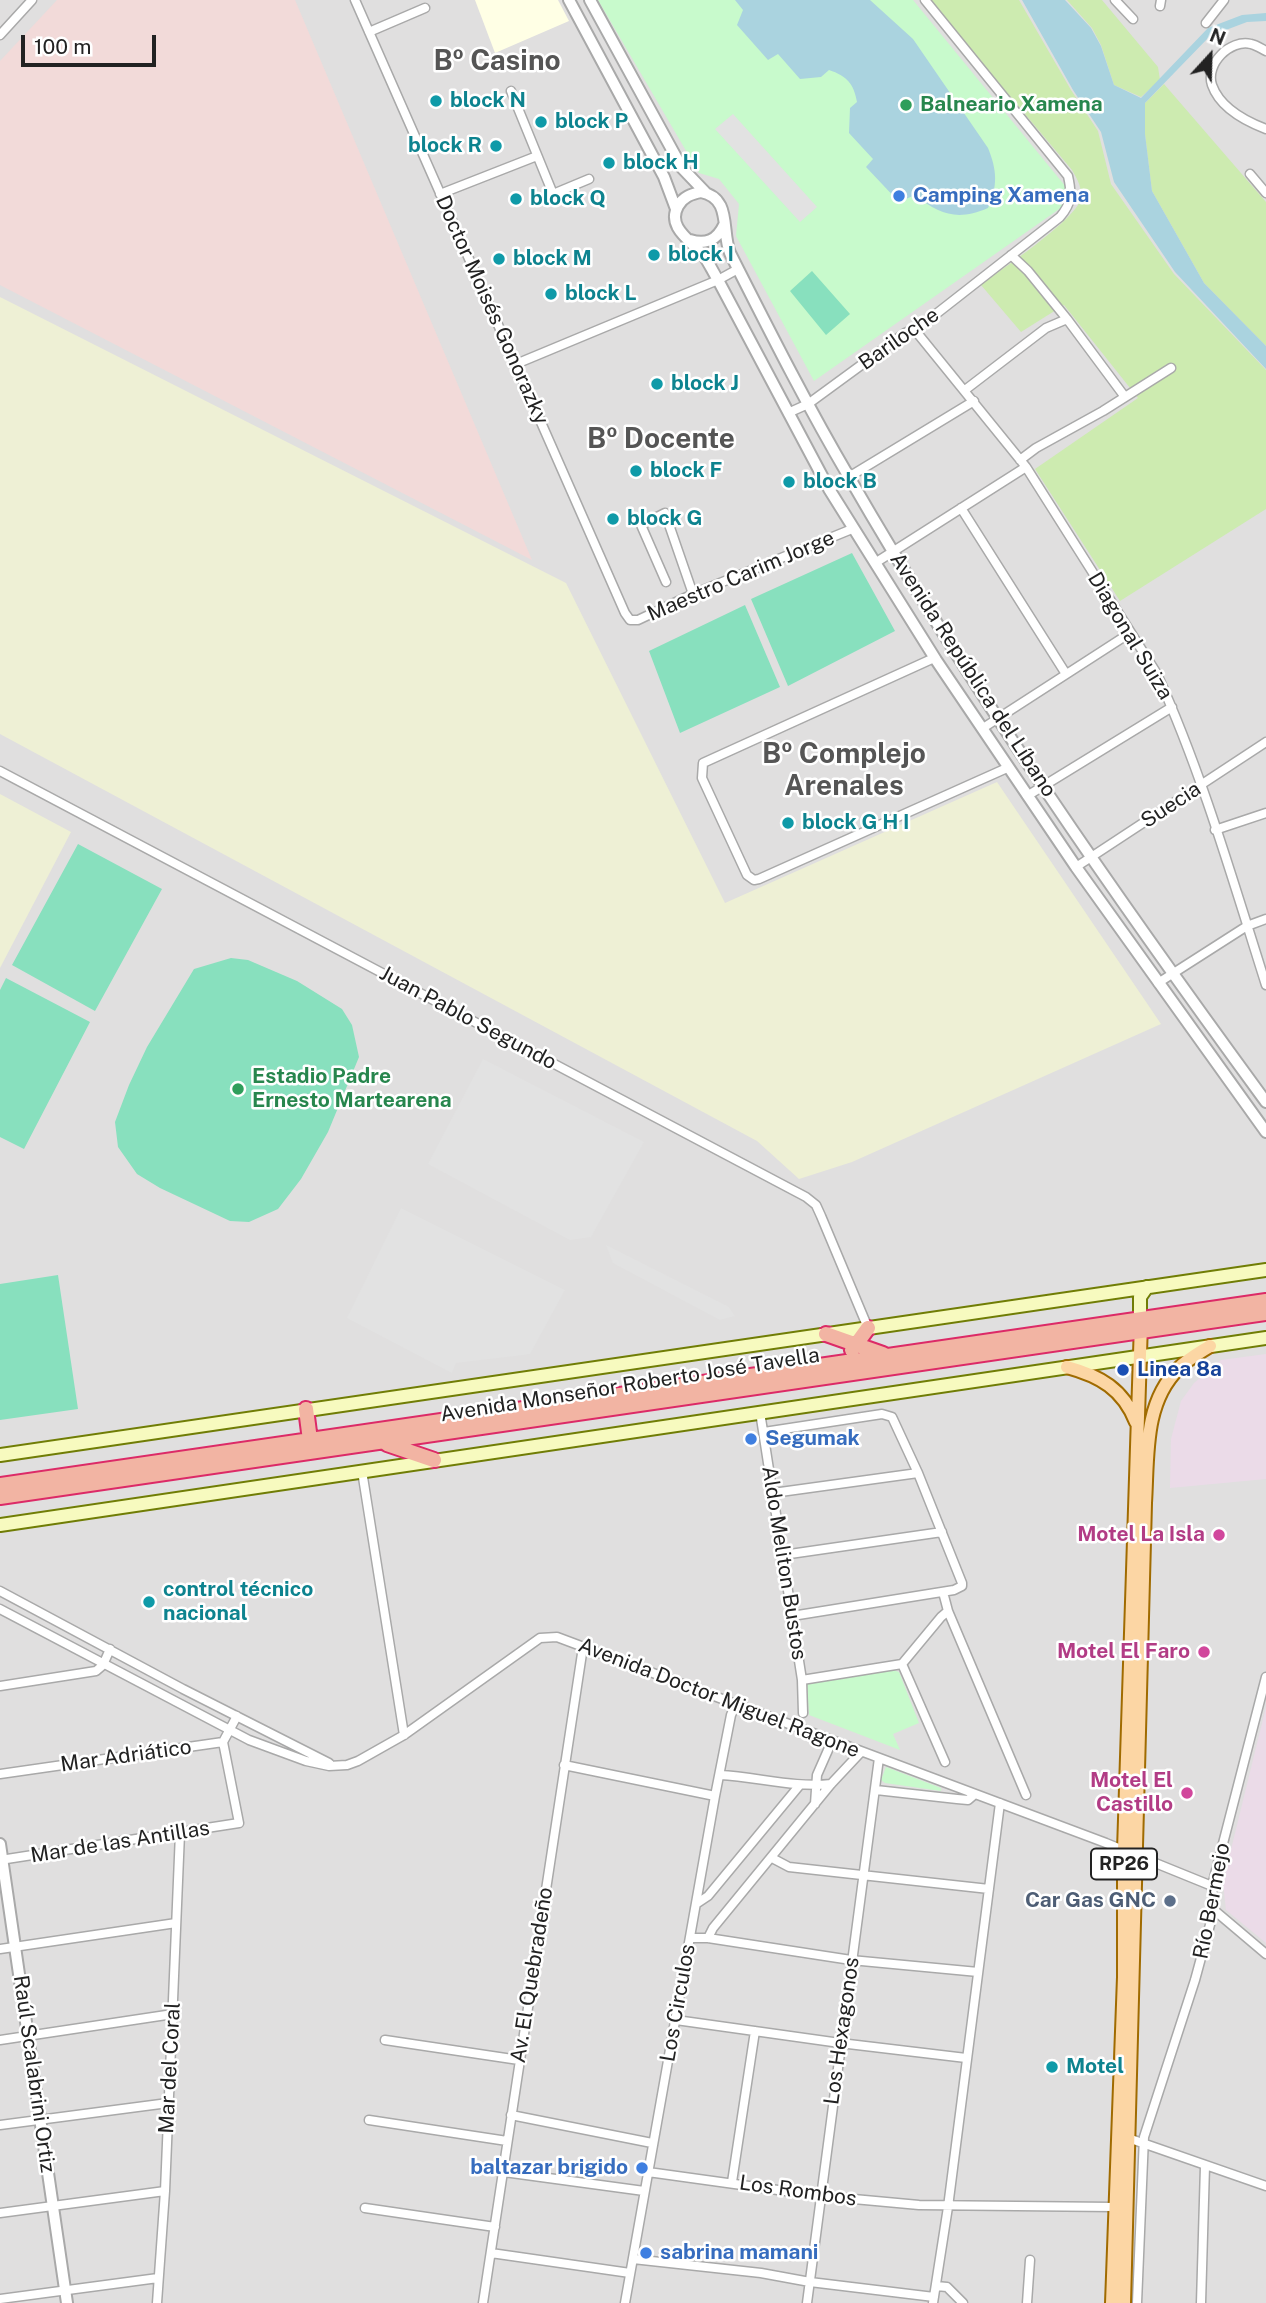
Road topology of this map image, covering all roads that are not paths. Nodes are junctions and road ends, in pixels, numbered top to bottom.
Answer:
1 (32, 0) edge
2 (355, 0) edge
3 (569, 0) edge
4 (590, 0) edge
5 (925, 0) edge
6 (1115, 0) edge
7 (1224, 0) edge
8 (425, 8) dead end
9 (1133, 19) dead end
10 (1208, 21) dead end
11 (607, 30) junction
12 (369, 32) junction
13 (586, 33) junction
14 (0, 35) edge
15 (1266, 51) edge
16 (511, 91) dead end
17 (1266, 129) edge
18 (537, 156) junction
19 (1250, 174) dead end
20 (590, 179) dead end
21 (705, 192) junction
22 (1266, 193) edge
23 (440, 194) junction
24 (676, 209) junction
25 (724, 223) junction
26 (690, 240) junction
27 (1008, 257) junction
28 (738, 269) junction
29 (718, 280) junction
30 (1067, 319) junction
31 (914, 329) junction
32 (516, 364) junction
33 (1171, 368) dead end
34 (965, 390) junction
35 (1125, 397) junction
36 (974, 401) junction
37 (808, 404) junction
38 (788, 413) junction
39 (1020, 460) junction
40 (1026, 467) junction
41 (849, 478) junction
42 (829, 489) junction
43 (961, 509) junction
44 (852, 528) junction
45 (893, 551) junction
46 (875, 563) junction
47 (666, 582) dead end
48 (693, 594) junction
49 (630, 620) joint
50 (1130, 633) junction
51 (934, 657) junction
52 (1066, 674) junction
53 (1172, 707) junction
54 (997, 719) junction
55 (983, 728) junction
56 (1266, 742) edge
57 (1007, 768) junction
58 (0, 771) edge
59 (1201, 786) junction
60 (1043, 787) junction
61 (1027, 796) junction
62 (1266, 813) edge
63 (1215, 830) junction
64 (1091, 858) junction
65 (1076, 867) junction
66 (1266, 919) edge
67 (1247, 926) junction
68 (1171, 974) junction
69 (1158, 983) junction
70 (1266, 985) edge
71 (1266, 1102) edge
72 (1266, 1132) edge
73 (1266, 1270) edge
74 (1147, 1287) junction
75 (1266, 1301) edge
76 (1266, 1314) edge
77 (1141, 1325) junction
78 (868, 1328) junction
79 (826, 1335) junction
80 (1266, 1338) edge
81 (855, 1345) junction
82 (1210, 1346) junction
83 (888, 1356) junction
84 (1140, 1356) junction
85 (843, 1362) junction
86 (1067, 1367) junction
87 (306, 1409) junction
88 (760, 1412) junction
89 (1137, 1426) junction
90 (764, 1432) junction
91 (310, 1440) junction
92 (383, 1443) junction
93 (0, 1455) edge
94 (435, 1460) junction
95 (362, 1471) junction
96 (918, 1473) junction
97 (0, 1485) edge
98 (773, 1493) junction
99 (0, 1497) edge
100 (0, 1525) edge
101 (942, 1532) junction
102 (783, 1555) junction
103 (0, 1591) edge
104 (943, 1592) junction
105 (0, 1609) edge
106 (948, 1611) junction
107 (792, 1616) junction
108 (583, 1647) junction
109 (110, 1650) junction
110 (902, 1664) junction
111 (103, 1665) junction
112 (1266, 1677) edge
113 (802, 1680) junction
114 (0, 1686) edge
115 (736, 1704) junction
116 (803, 1713) dead end
117 (237, 1716) junction
118 (230, 1731) junction
119 (404, 1735) junction
120 (832, 1741) junction
121 (223, 1742) junction
122 (861, 1752) junction
123 (879, 1758) junction
124 (945, 1762) dead end
125 (335, 1765) junction
126 (564, 1765) junction
127 (0, 1774) edge
128 (720, 1775) junction
129 (831, 1784) junction
130 (816, 1785) junction
131 (799, 1786) junction
132 (876, 1790) junction
133 (975, 1794) junction
134 (1026, 1794) dead end
135 (715, 1796) junction
136 (1000, 1803) junction
137 (815, 1804) junction
138 (180, 1833) junction
139 (0, 1844) edge
140 (1130, 1853) junction
141 (772, 1858) junction
142 (1, 1860) edge
143 (864, 1875) junction
144 (1212, 1885) junction
145 (989, 1889) junction
146 (696, 1904) junction
147 (1214, 1910) junction
148 (176, 1923) junction
149 (690, 1938) junction
150 (708, 1938) junction
151 (16, 1947) junction
152 (0, 1949) edge
153 (1266, 1954) edge
154 (851, 1960) junction
155 (978, 1972) junction
156 (173, 2014) junction
157 (676, 2020) junction
158 (755, 2031) junction
159 (28, 2036) junction
160 (0, 2040) edge
161 (385, 2040) dead end
162 (840, 2043) junction
163 (966, 2057) junction
164 (519, 2060) junction
165 (168, 2103) junction
166 (511, 2115) junction
167 (39, 2119) junction
168 (369, 2120) dead end
169 (0, 2125) edge
170 (1128, 2138) junction
171 (507, 2141) junction
172 (652, 2143) junction
173 (1143, 2144) junction
174 (1205, 2166) junction
175 (504, 2172) junction
176 (648, 2172) junction
177 (733, 2182) junction
178 (1266, 2186) edge
179 (644, 2191) junction
180 (165, 2192) junction
181 (821, 2196) junction
182 (52, 2206) junction
183 (948, 2207) junction
184 (1114, 2207) junction
185 (365, 2208) dead end
186 (0, 2213) edge
187 (495, 2227) junction
188 (491, 2253) junction
189 (633, 2259) junction
190 (1030, 2260) dead end
191 (630, 2273) junction
192 (158, 2278) junction
193 (810, 2282) junction
194 (936, 2286) junction
195 (65, 2290) junction
196 (0, 2299) edge
197 (934, 2300) edge
198 (67, 2303) edge
199 (157, 2303) edge
200 (483, 2303) edge
201 (625, 2303) edge
202 (807, 2303) edge
203 (963, 2303) edge
204 (1027, 2303) edge
205 (1112, 2303) edge
206 (1124, 2303) edge
207 (1137, 2303) edge
208 (1201, 2303) edge

1 - 14 street
2 - 12 street, Doctor Moisés Gonorazky
3 - 13 street
4 - 11 street
5 - 27 street, Bariloche
6 - 9 street
7 - 10 street
8 - 12 street
11 - 13 street
11 - 21 street
12 - 23 street, Doctor Moisés Gonorazky
13 - 24 street
15 - 17 street
16 - 18 street
18 - 20 street
18 - 23 street
19 - 22 street
21 - 24 street
21 - 25 street
23 - 32 street, Doctor Moisés Gonorazky
24 - 26 street
25 - 26 street
25 - 28 street, Avenida República del Líbano
26 - 29 street, Avenida República del Líbano
27 - 30 street
27 - 31 street, Bariloche
28 - 29 street
28 - 37 street, Avenida República del Líbano
29 - 32 street
29 - 38 street, Avenida República del Líbano
30 - 34 street
30 - 35 street
31 - 34 street, Diagonal Suiza
31 - 37 street, Bariloche
32 - 49 street, Doctor Moisés Gonorazky
33 - 35 street
34 - 36 street, Diagonal Suiza
35 - 39 street
36 - 39 street, Diagonal Suiza
36 - 41 street
37 - 38 street, Bariloche
37 - 41 street, Avenida República del Líbano
38 - 42 street, Avenida República del Líbano
39 - 40 street, Diagonal Suiza
40 - 43 street
40 - 50 street, Diagonal Suiza
41 - 42 street
41 - 45 street, Avenida República del Líbano
42 - 44 street, Avenida República del Líbano
43 - 45 street
43 - 52 street
44 - 46 street, Avenida República del Líbano
44 - 48 street, Maestro Carim Jorge
45 - 46 street
45 - 54 street, Avenida República del Líbano
46 - 51 street, Avenida República del Líbano
47 - 48 street
48 - 49 street, Maestro Carim Jorge
50 - 52 street
50 - 53 street, Diagonal Suiza
51 - 55 street, Avenida República del Líbano
51 - 57 street
52 - 54 street
53 - 59 street, Diagonal Suiza
53 - 60 street
54 - 55 street
54 - 60 street, Avenida República del Líbano
55 - 57 street, Avenida República del Líbano
56 - 59 street, Suecia
57 - 61 street, Avenida República del Líbano
58 - 78 street, Juan Pablo Segundo
59 - 63 street, Diagonal Suiza
59 - 64 street, Suecia
60 - 61 street
60 - 64 street, Avenida República del Líbano
61 - 65 street, Avenida República del Líbano
62 - 63 street
63 - 67 street, Diagonal Suiza
64 - 65 street, Suecia
64 - 68 street, Avenida República del Líbano
65 - 69 street, Avenida República del Líbano
66 - 67 street
67 - 68 street
67 - 70 street, Diagonal Suiza
68 - 69 street
68 - 71 street, Avenida República del Líbano
69 - 72 street, Avenida República del Líbano
73 - 74 main road
74 - 77 main road, RP26
74 - 78 main road
75 - 77 highway, Avenida Monseñor Roberto José Tavella
76 - 77 highway, Avenida Monseñor Roberto José Tavella
77 - 83 highway, Avenida Monseñor Roberto José Tavella
77 - 84 main road, RP26
77 - 92 highway, Avenida Monseñor Roberto José Tavella
78 - 79 main road
78 - 81 highway
79 - 81 highway
79 - 87 main road
80 - 82 main road
81 - 83 highway
81 - 85 highway
82 - 84 main road
82 - 140 main road, RP26
83 - 85 highway, Avenida Monseñor Roberto José Tavella
84 - 86 main road
84 - 89 main road, RP26
85 - 91 highway, Avenida Monseñor Roberto José Tavella
86 - 88 main road
86 - 89 main road
87 - 91 highway
87 - 93 main road
88 - 90 street, Aldo Meliton Bustos
88 - 94 main road
89 - 140 main road, RP26
90 - 96 street
90 - 98 street, Aldo Meliton Bustos
91 - 97 highway, Avenida Monseñor Roberto José Tavella
92 - 94 highway
92 - 99 highway, Avenida Monseñor Roberto José Tavella
94 - 95 main road
95 - 100 main road
95 - 119 street
96 - 98 street
96 - 101 street
98 - 102 street, Aldo Meliton Bustos
101 - 102 street
101 - 104 street
102 - 107 street, Aldo Meliton Bustos
103 - 109 street
104 - 106 street
104 - 107 street
105 - 111 street, Avenida Doctor Miguel Ragone
106 - 110 street
106 - 134 street
107 - 113 street, Aldo Meliton Bustos
108 - 115 street, Avenida Doctor Miguel Ragone
108 - 119 street, Avenida Doctor Miguel Ragone
108 - 126 street, Av. El Quebradeño
109 - 111 street
109 - 117 street
110 - 113 street
110 - 124 street
111 - 114 street
111 - 118 street, Avenida Doctor Miguel Ragone
112 - 144 street, Río Bermejo
113 - 116 street, Aldo Meliton Bustos
115 - 120 street, Avenida Doctor Miguel Ragone
115 - 128 street, Los Circulos
117 - 118 street
117 - 125 street
118 - 121 street
118 - 125 street, Avenida Doctor Miguel Ragone
119 - 125 street, Avenida Doctor Miguel Ragone
120 - 122 street, Avenida Doctor Miguel Ragone
120 - 130 street
121 - 127 street, Mar Adriático
121 - 138 street, Mar de las Antillas
122 - 123 street, Avenida Doctor Miguel Ragone
122 - 129 street
123 - 132 street, Los Hexagonos
123 - 133 street, Avenida Doctor Miguel Ragone
126 - 135 street
126 - 164 street, Av. El Quebradeño
128 - 131 street
128 - 135 street, Los Circulos
129 - 130 street
129 - 137 street
130 - 131 street
130 - 137 street
131 - 146 street
132 - 133 street
132 - 143 street, Los Hexagonos
133 - 136 street, Avenida Doctor Miguel Ragone
135 - 146 street, Los Circulos
136 - 140 street, Avenida Doctor Miguel Ragone
136 - 145 street
137 - 141 street
138 - 142 street, Mar de las Antillas
138 - 148 street, Mar del Coral
139 - 142 street, Raúl Scalabrini Ortiz
140 - 144 street, Avenida Doctor Miguel Ragone
140 - 170 main road, RP26
140 - 184 main road, RP26
141 - 143 street
141 - 150 street
142 - 151 street, Raúl Scalabrini Ortiz
143 - 145 street
143 - 154 street, Los Hexagonos
144 - 147 street, Río Bermejo
145 - 155 street
146 - 149 street, Los Circulos
147 - 153 street
147 - 173 street, Río Bermejo
148 - 151 street
148 - 156 street, Mar del Coral
149 - 150 street
149 - 157 street, Los Circulos
150 - 154 street
151 - 152 street
151 - 159 street, Raúl Scalabrini Ortiz
154 - 155 street
154 - 162 street, Los Hexagonos
155 - 163 street
156 - 159 street
156 - 165 street, Mar del Coral
157 - 158 street
157 - 172 street, Los Circulos
158 - 162 street
158 - 177 street
159 - 160 street
159 - 167 street, Raúl Scalabrini Ortiz
161 - 164 street
162 - 163 street
162 - 181 street, Los Hexagonos
163 - 183 street
164 - 166 street, Av. El Quebradeño
165 - 167 street
165 - 180 street, Mar del Coral
166 - 171 street, Av. El Quebradeño
166 - 172 street
167 - 169 street
167 - 182 street, Raúl Scalabrini Ortiz
168 - 171 street
170 - 173 street
170 - 206 main road, RP26
171 - 175 street, Av. El Quebradeño
172 - 176 street, Los Circulos
173 - 174 street
173 - 207 street, Río Bermejo
174 - 178 street
174 - 208 street
175 - 179 street
175 - 187 street, Av. El Quebradeño
176 - 177 street, Los Rombos
176 - 179 street, Los Circulos
177 - 181 street, Los Rombos
179 - 189 street, Los Circulos
180 - 182 street
180 - 192 street, Mar del Coral
181 - 183 street, Los Rombos
181 - 193 street, Los Hexagonos
182 - 186 street
182 - 195 street, Raúl Scalabrini Ortiz
183 - 184 street, Los Rombos
183 - 194 street
184 - 205 main road, RP26
185 - 187 street
187 - 188 street, Av. El Quebradeño
188 - 191 street
188 - 200 street, Av. El Quebradeño
189 - 191 street, Los Circulos
189 - 193 street
190 - 204 street
191 - 201 street, Los Circulos
192 - 195 street
192 - 199 street, Mar del Coral
193 - 197 street
193 - 202 street, Los Hexagonos
194 - 197 street
194 - 203 street
195 - 196 street
195 - 198 street, Raúl Scalabrini Ortiz

